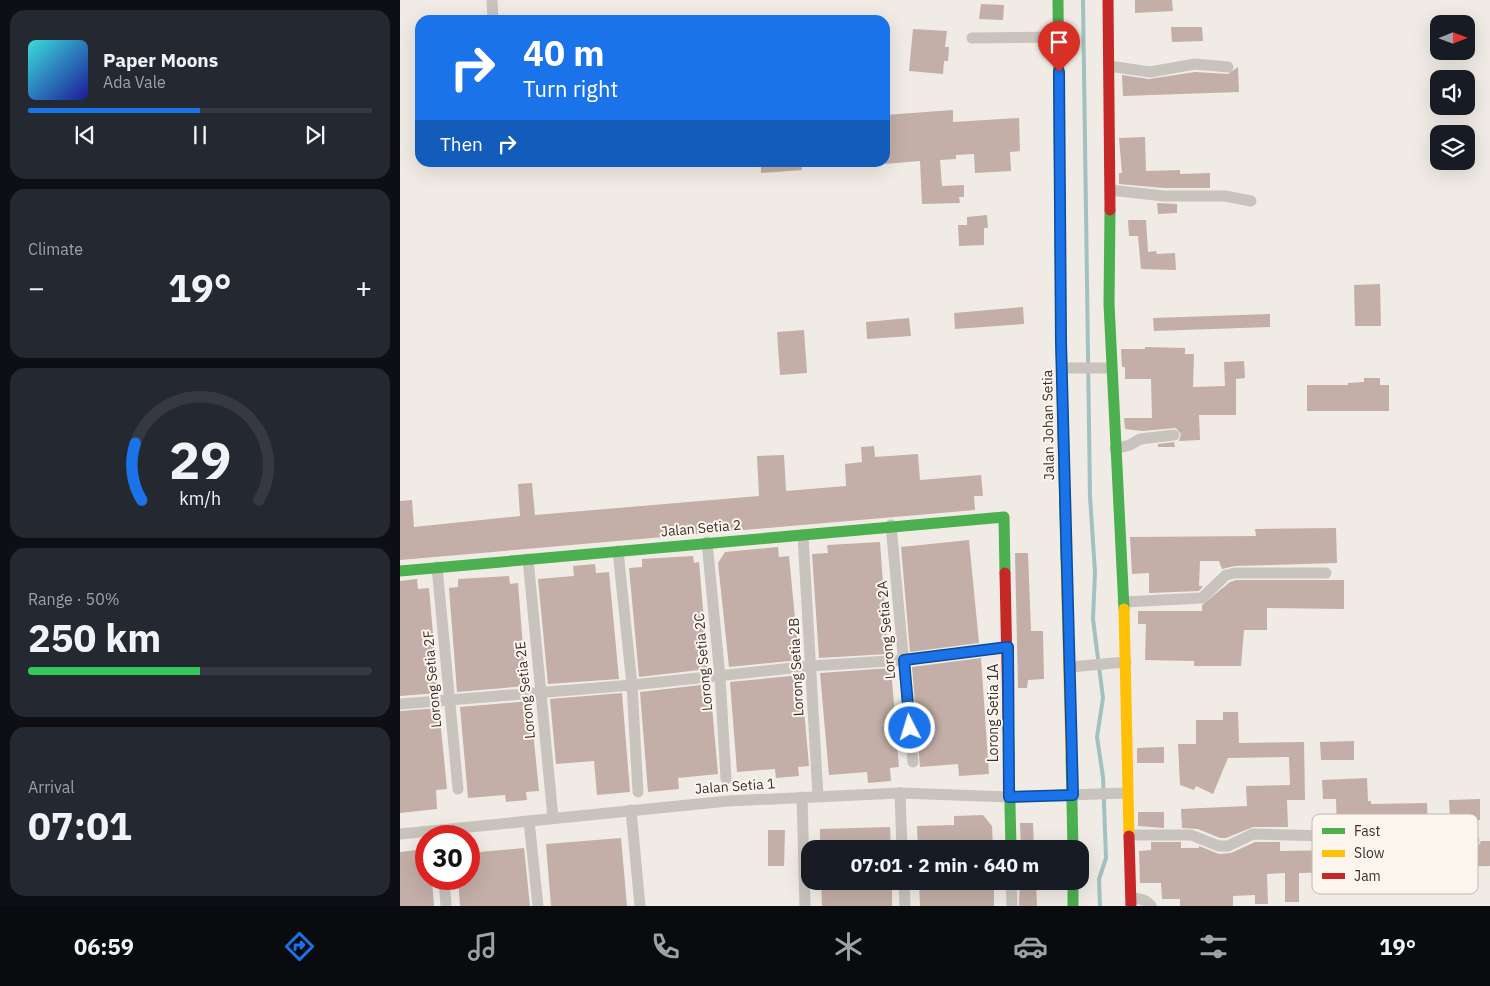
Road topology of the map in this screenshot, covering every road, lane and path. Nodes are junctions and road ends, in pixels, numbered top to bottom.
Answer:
1 (492, 0) edge
2 (1058, 0) edge
3 (1108, 0) edge
4 (493, 15) edge
5 (1059, 37) junction
6 (972, 38) dead end
7 (1109, 66) junction
8 (1228, 68) dead end
9 (1110, 190) junction
10 (1251, 201) dead end
11 (1062, 368) junction
12 (1107, 368) junction
13 (1174, 435) dead end
14 (1115, 449) junction
15 (1004, 517) joint
16 (891, 525) junction
17 (803, 536) junction
18 (707, 542) junction
19 (618, 550) junction
20 (528, 559) junction
21 (437, 567) junction
22 (400, 571) edge
23 (1326, 573) dead end
24 (1123, 602) junction
25 (1008, 647) junction
26 (904, 660) junction
27 (1122, 663) junction
28 (811, 666) junction
29 (1070, 667) junction
30 (720, 676) junction
31 (632, 685) junction
32 (540, 691) junction
33 (449, 700) junction
34 (400, 704) edge
35 (913, 762) dead end
36 (726, 778) dead end
37 (458, 789) dead end
38 (638, 792) dead end
39 (900, 793) junction
40 (1123, 794) junction
41 (1073, 795) junction
42 (818, 796) junction
43 (802, 797) junction
44 (1009, 797) junction
45 (631, 810) junction
46 (553, 818) junction
47 (528, 821) junction
48 (480, 828) edge
49 (400, 834) edge
50 (415, 834) edge
51 (1128, 835) junction
52 (1312, 836) edge
53 (902, 840) edge
54 (1010, 840) edge
55 (1073, 840) edge
56 (445, 890) edge
57 (904, 890) edge
58 (1011, 890) edge
59 (1073, 890) edge
60 (1131, 902) edge
61 (446, 906) edge
62 (538, 906) edge
63 (640, 906) edge
64 (804, 906) edge
65 (905, 906) edge
66 (1012, 906) edge
67 (1073, 906) edge
68 (1151, 906) edge

1 - 4 street
2 - 5 street, Jalan Johan Setia
3 - 7 street
5 - 6 street
5 - 11 street, Jalan Johan Setia
7 - 8 street
7 - 9 street
9 - 10 street
9 - 12 street
11 - 12 street
11 - 29 street, Jalan Johan Setia
12 - 14 street
13 - 14 street
14 - 24 street
15 - 16 street, Jalan Setia 2
15 - 25 street, Lorong Setia 1A
16 - 17 street, Jalan Setia 2
16 - 26 street, Lorong Setia 2A
17 - 18 street, Jalan Setia 2
17 - 28 street, Lorong Setia 2B
18 - 19 street, Jalan Setia 2
18 - 30 street, Lorong Setia 2C
19 - 20 street, Jalan Setia 2
19 - 31 street
20 - 21 street, Jalan Setia 2
20 - 32 street, Lorong Setia 2E
21 - 22 street, Jalan Setia 2
21 - 33 street, Lorong Setia 2F
23 - 24 street
24 - 27 street
25 - 26 street
25 - 44 street, Lorong Setia 1A
26 - 28 street
26 - 35 street, Lorong Setia 2A
27 - 29 street
27 - 40 street
28 - 30 street
28 - 42 street, Lorong Setia 2B
29 - 41 street, Jalan Johan Setia
30 - 31 street
30 - 36 street, Lorong Setia 2C
31 - 32 street
31 - 38 street
32 - 33 street
32 - 46 street, Lorong Setia 2E
33 - 34 street
33 - 37 street, Lorong Setia 2F
39 - 42 street, Jalan Setia 1
39 - 44 street, Jalan Setia 1
39 - 53 street
40 - 41 street, Jalan Setia 1
40 - 51 street
41 - 44 street, Jalan Setia 1
41 - 55 street, Jalan Johan Setia
42 - 43 street, Jalan Setia 1
43 - 45 street, Jalan Setia 1
43 - 64 street
44 - 54 street, Lorong Setia 1A
45 - 46 street, Jalan Setia 1
45 - 63 street
46 - 47 street, Jalan Setia 1
47 - 48 street, Jalan Setia 1
47 - 62 street
49 - 50 street, Jalan Setia 1
51 - 52 street
51 - 60 street
56 - 61 street
57 - 65 street
58 - 66 street
59 - 67 street
60 - 68 street

